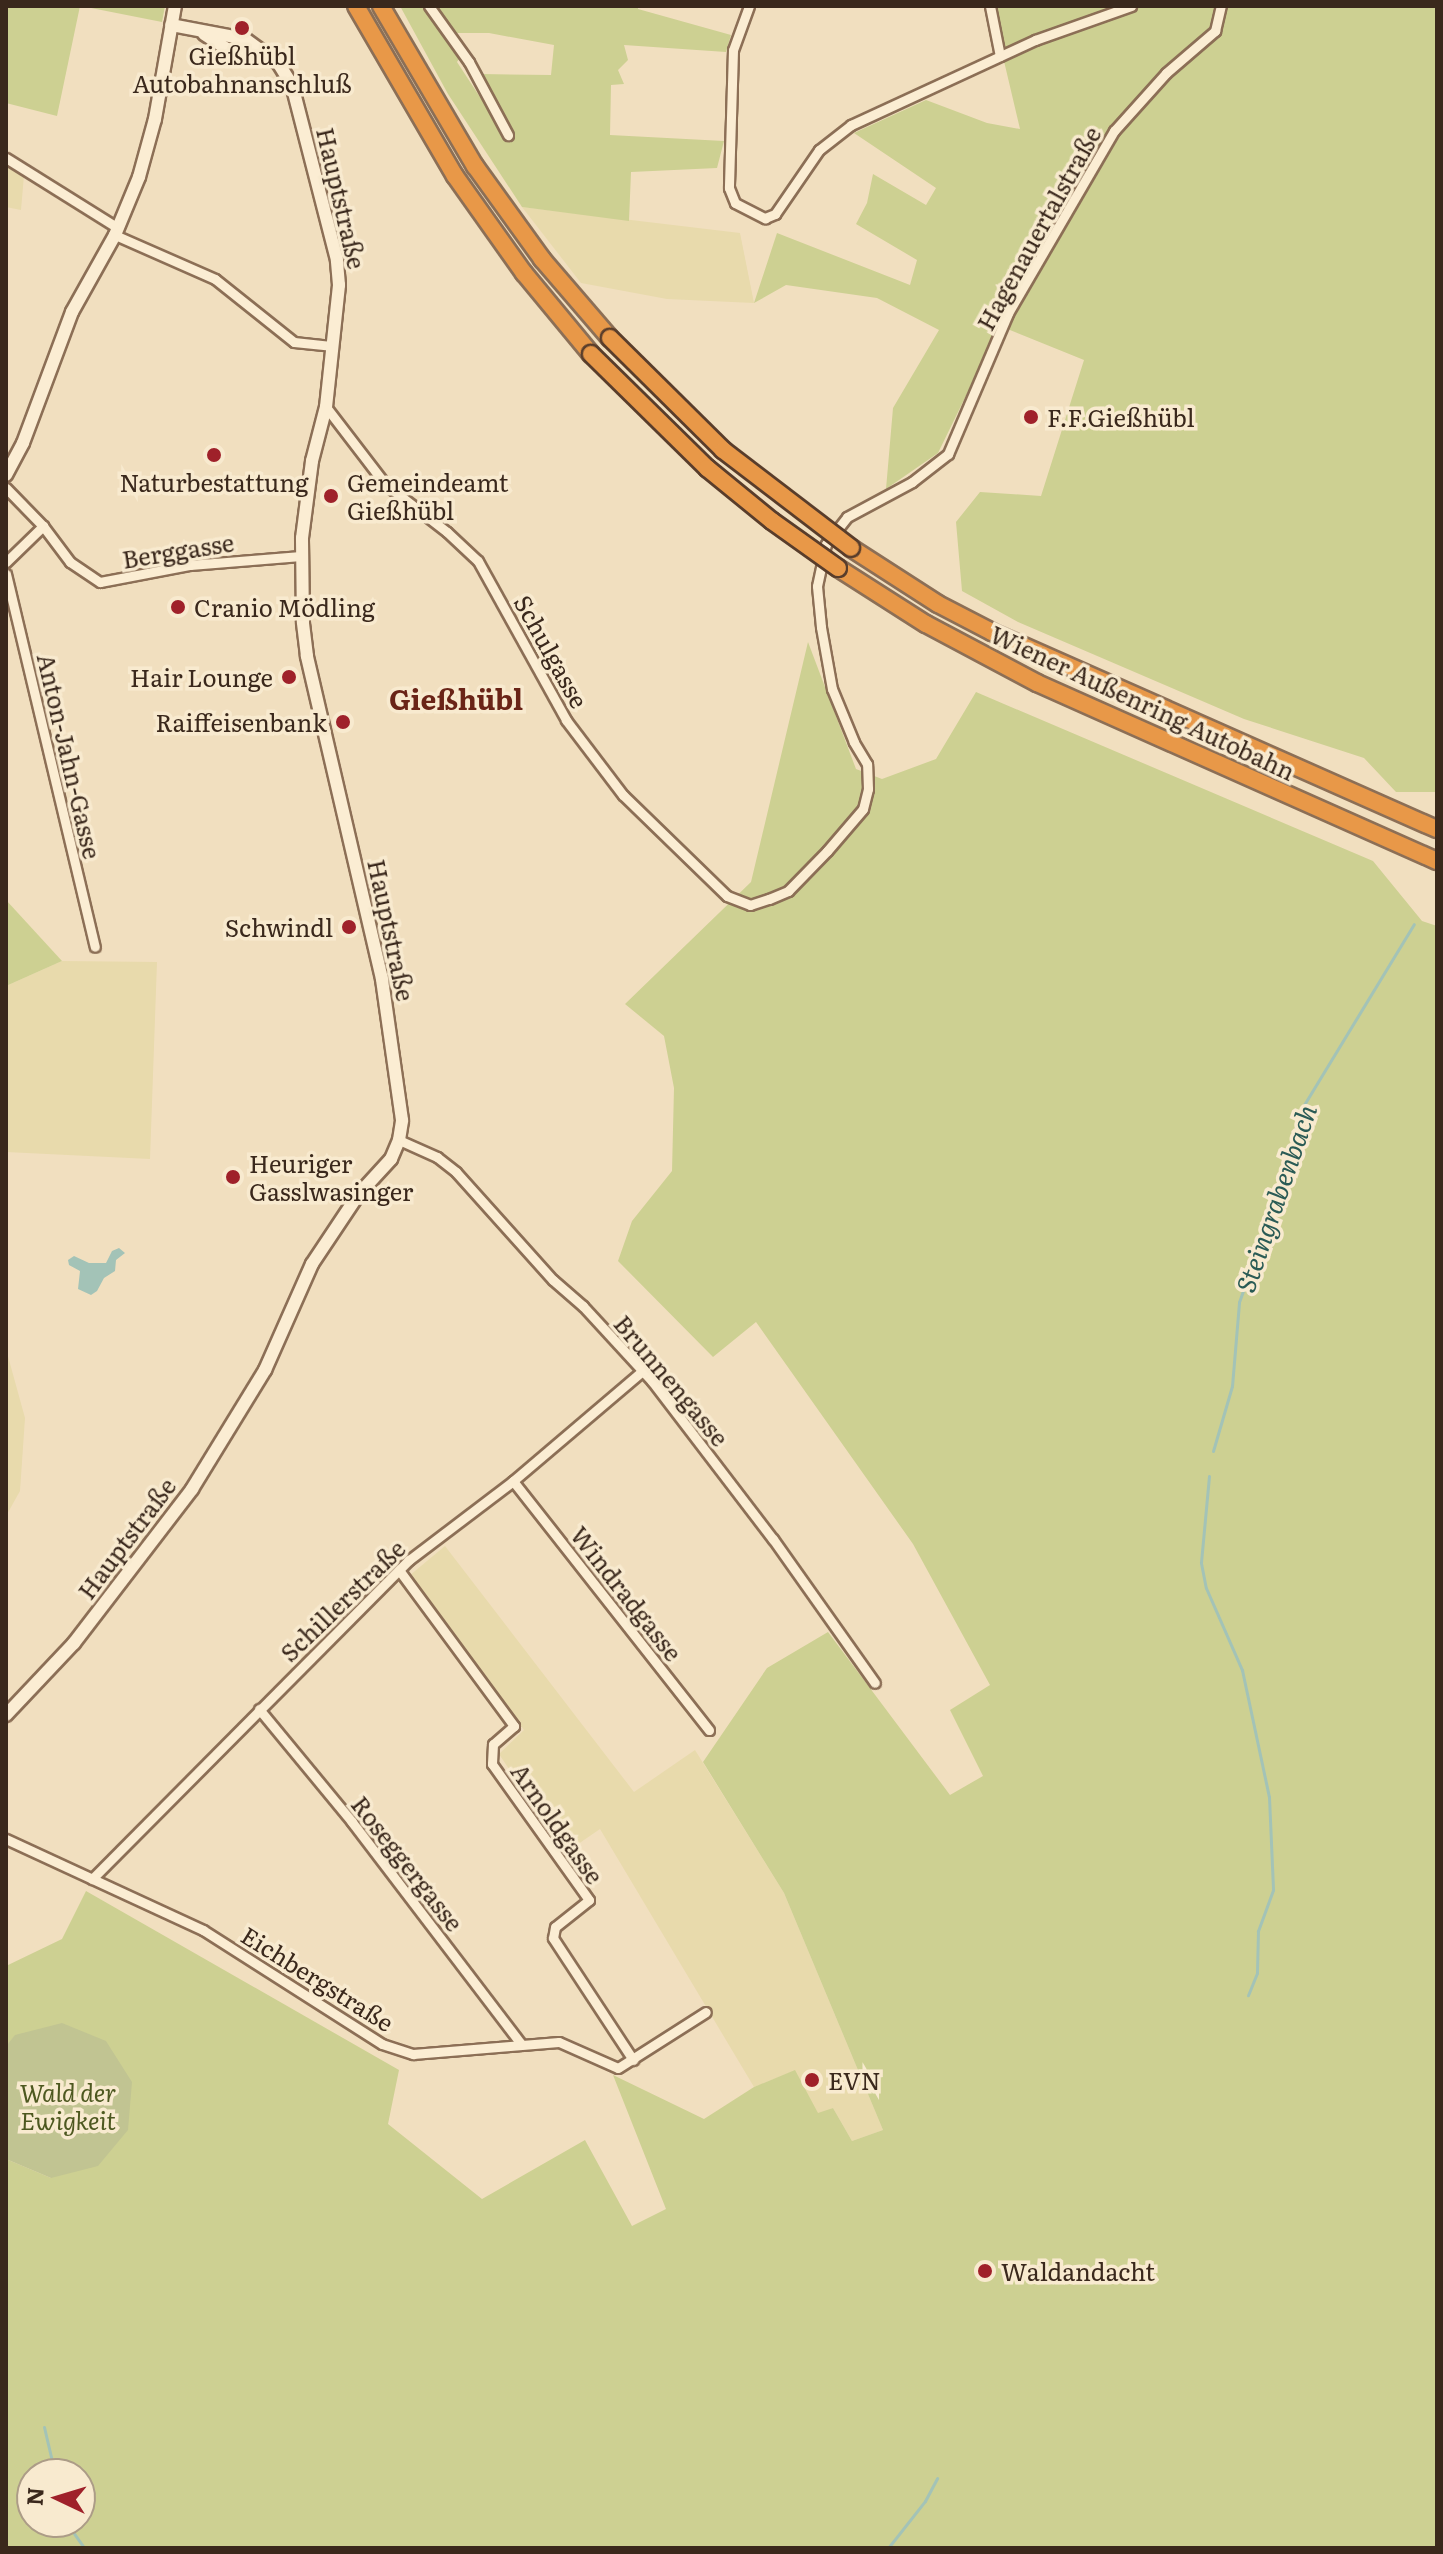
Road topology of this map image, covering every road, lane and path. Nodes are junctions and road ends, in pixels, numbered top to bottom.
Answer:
1 (175, 6) edge
2 (356, 6) edge
3 (381, 6) edge
4 (429, 6) edge
5 (749, 6) edge
6 (990, 6) edge
7 (1131, 6) edge
8 (1221, 6) edge
9 (171, 25) junction
10 (1000, 56) junction
11 (508, 135) dead end
12 (6, 158) edge
13 (116, 231) junction
14 (331, 346) junction
15 (326, 407) junction
16 (6, 475) edge
17 (6, 488) edge
18 (43, 526) junction
19 (301, 556) junction
20 (6, 562) edge
21 (6, 574) edge
22 (1437, 829) edge
23 (1437, 861) edge
24 (750, 905) joint
25 (95, 947) dead end
26 (399, 1140) junction
27 (641, 1372) junction
28 (513, 1481) junction
29 (399, 1570) junction
30 (875, 1683) dead end
31 (259, 1709) junction
32 (6, 1715) edge
33 (709, 1730) dead end
34 (6, 1839) edge
35 (92, 1879) junction
36 (706, 2012) dead end
37 (521, 2044) junction
38 (633, 2060) junction

1 - 9 street
2 - 23 highway, Wiener Außenring Autobahn, bridge
3 - 22 highway, Wiener Außenring Autobahn, bridge
4 - 11 street
5 - 10 street
6 - 10 street
7 - 10 street
8 - 24 street, Hagenauertalstraße
9 - 13 street
9 - 14 street, Hauptstraße
12 - 13 street
13 - 14 street
13 - 16 street
14 - 15 street, Hauptstraße
15 - 19 street, Hauptstraße
15 - 24 street, Schulgasse
17 - 18 street, Berggasse
18 - 19 street, Berggasse
18 - 20 street
19 - 26 street, Hauptstraße
21 - 25 street, Anton-Jahn-Gasse
26 - 27 street, Brunnengasse
26 - 32 street, Hauptstraße
27 - 28 street, Schillerstraße
27 - 30 street, Brunnengasse
28 - 29 street, Schillerstraße
28 - 33 street, Windradgasse
29 - 31 street, Schillerstraße
29 - 38 street, Arnoldgasse
31 - 35 street, Schillerstraße
31 - 37 street, Roseggergasse
34 - 35 street, Eichbergstraße
35 - 37 street, Eichbergstraße
36 - 38 street
37 - 38 street, Eichbergstraße

